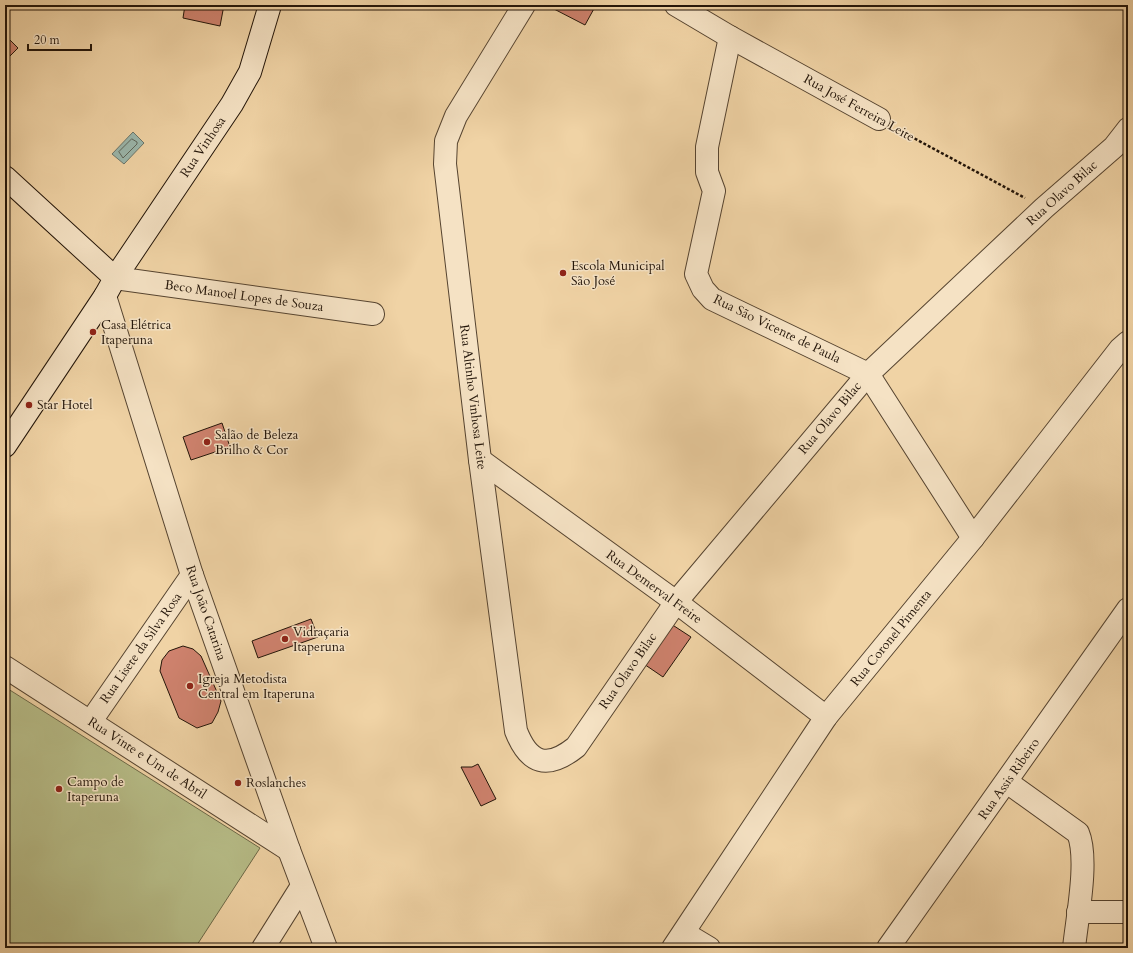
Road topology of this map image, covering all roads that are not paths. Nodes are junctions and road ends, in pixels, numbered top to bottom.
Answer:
1 (270, 5) edge
2 (524, 5) edge
3 (676, 5) edge
4 (730, 37) junction
5 (880, 119) road end
6 (1128, 129) edge
7 (5, 177) edge
8 (110, 287) junction
9 (373, 314) dead end
10 (1128, 342) edge
11 (868, 374) junction
12 (5, 446) edge
13 (480, 460) junction
14 (974, 538) junction
15 (192, 575) junction
16 (676, 602) junction
17 (1128, 609) edge
18 (5, 667) edge
19 (826, 717) junction
20 (91, 721) junction
21 (576, 747) joint
22 (1007, 782) junction
23 (289, 850) junction
24 (302, 886) junction
25 (1078, 912) junction
26 (1128, 912) edge
27 (679, 940) edge
28 (263, 948) edge
29 (326, 948) edge
30 (709, 948) edge
31 (888, 948) edge
32 (1074, 948) edge

1 - 8 street, Rua Vinhosa
2 - 13 street, Rua Altinho Vinhosa Leite
3 - 4 street, Rua José Ferreira Leite
4 - 5 street, Rua José Ferreira Leite
4 - 11 street, Rua São Vicente de Paula
6 - 11 street, Rua Olavo Bilac
7 - 8 street
8 - 9 street, Beco Manoel Lopes de Souza
8 - 12 street, Rua Vinhosa
8 - 15 street, Rua João Catarina
10 - 14 street, Rua Coronel Pimenta
11 - 14 street
11 - 16 street, Rua Olavo Bilac
13 - 16 street, Rua Demerval Freire
13 - 21 street, Rua Altinho Vinhosa Leite
14 - 19 street, Rua Coronel Pimenta
15 - 20 street, Rua Lisete da Silva Rosa
15 - 23 street, Rua João Catarina
16 - 19 street, Rua Demerval Freire
16 - 21 street, Rua Olavo Bilac
17 - 22 street, Rua Assis Ribeiro
18 - 20 street, Rua Vinte e Um de Abril
19 - 27 street, Rua Coronel Pimenta
20 - 23 street, Rua Vinte e Um de Abril
22 - 25 street
22 - 31 street, Rua Assis Ribeiro
23 - 24 street, Rua João Catarina
24 - 28 street
24 - 29 street, Rua João Catarina
25 - 26 street
25 - 32 street
27 - 30 street

